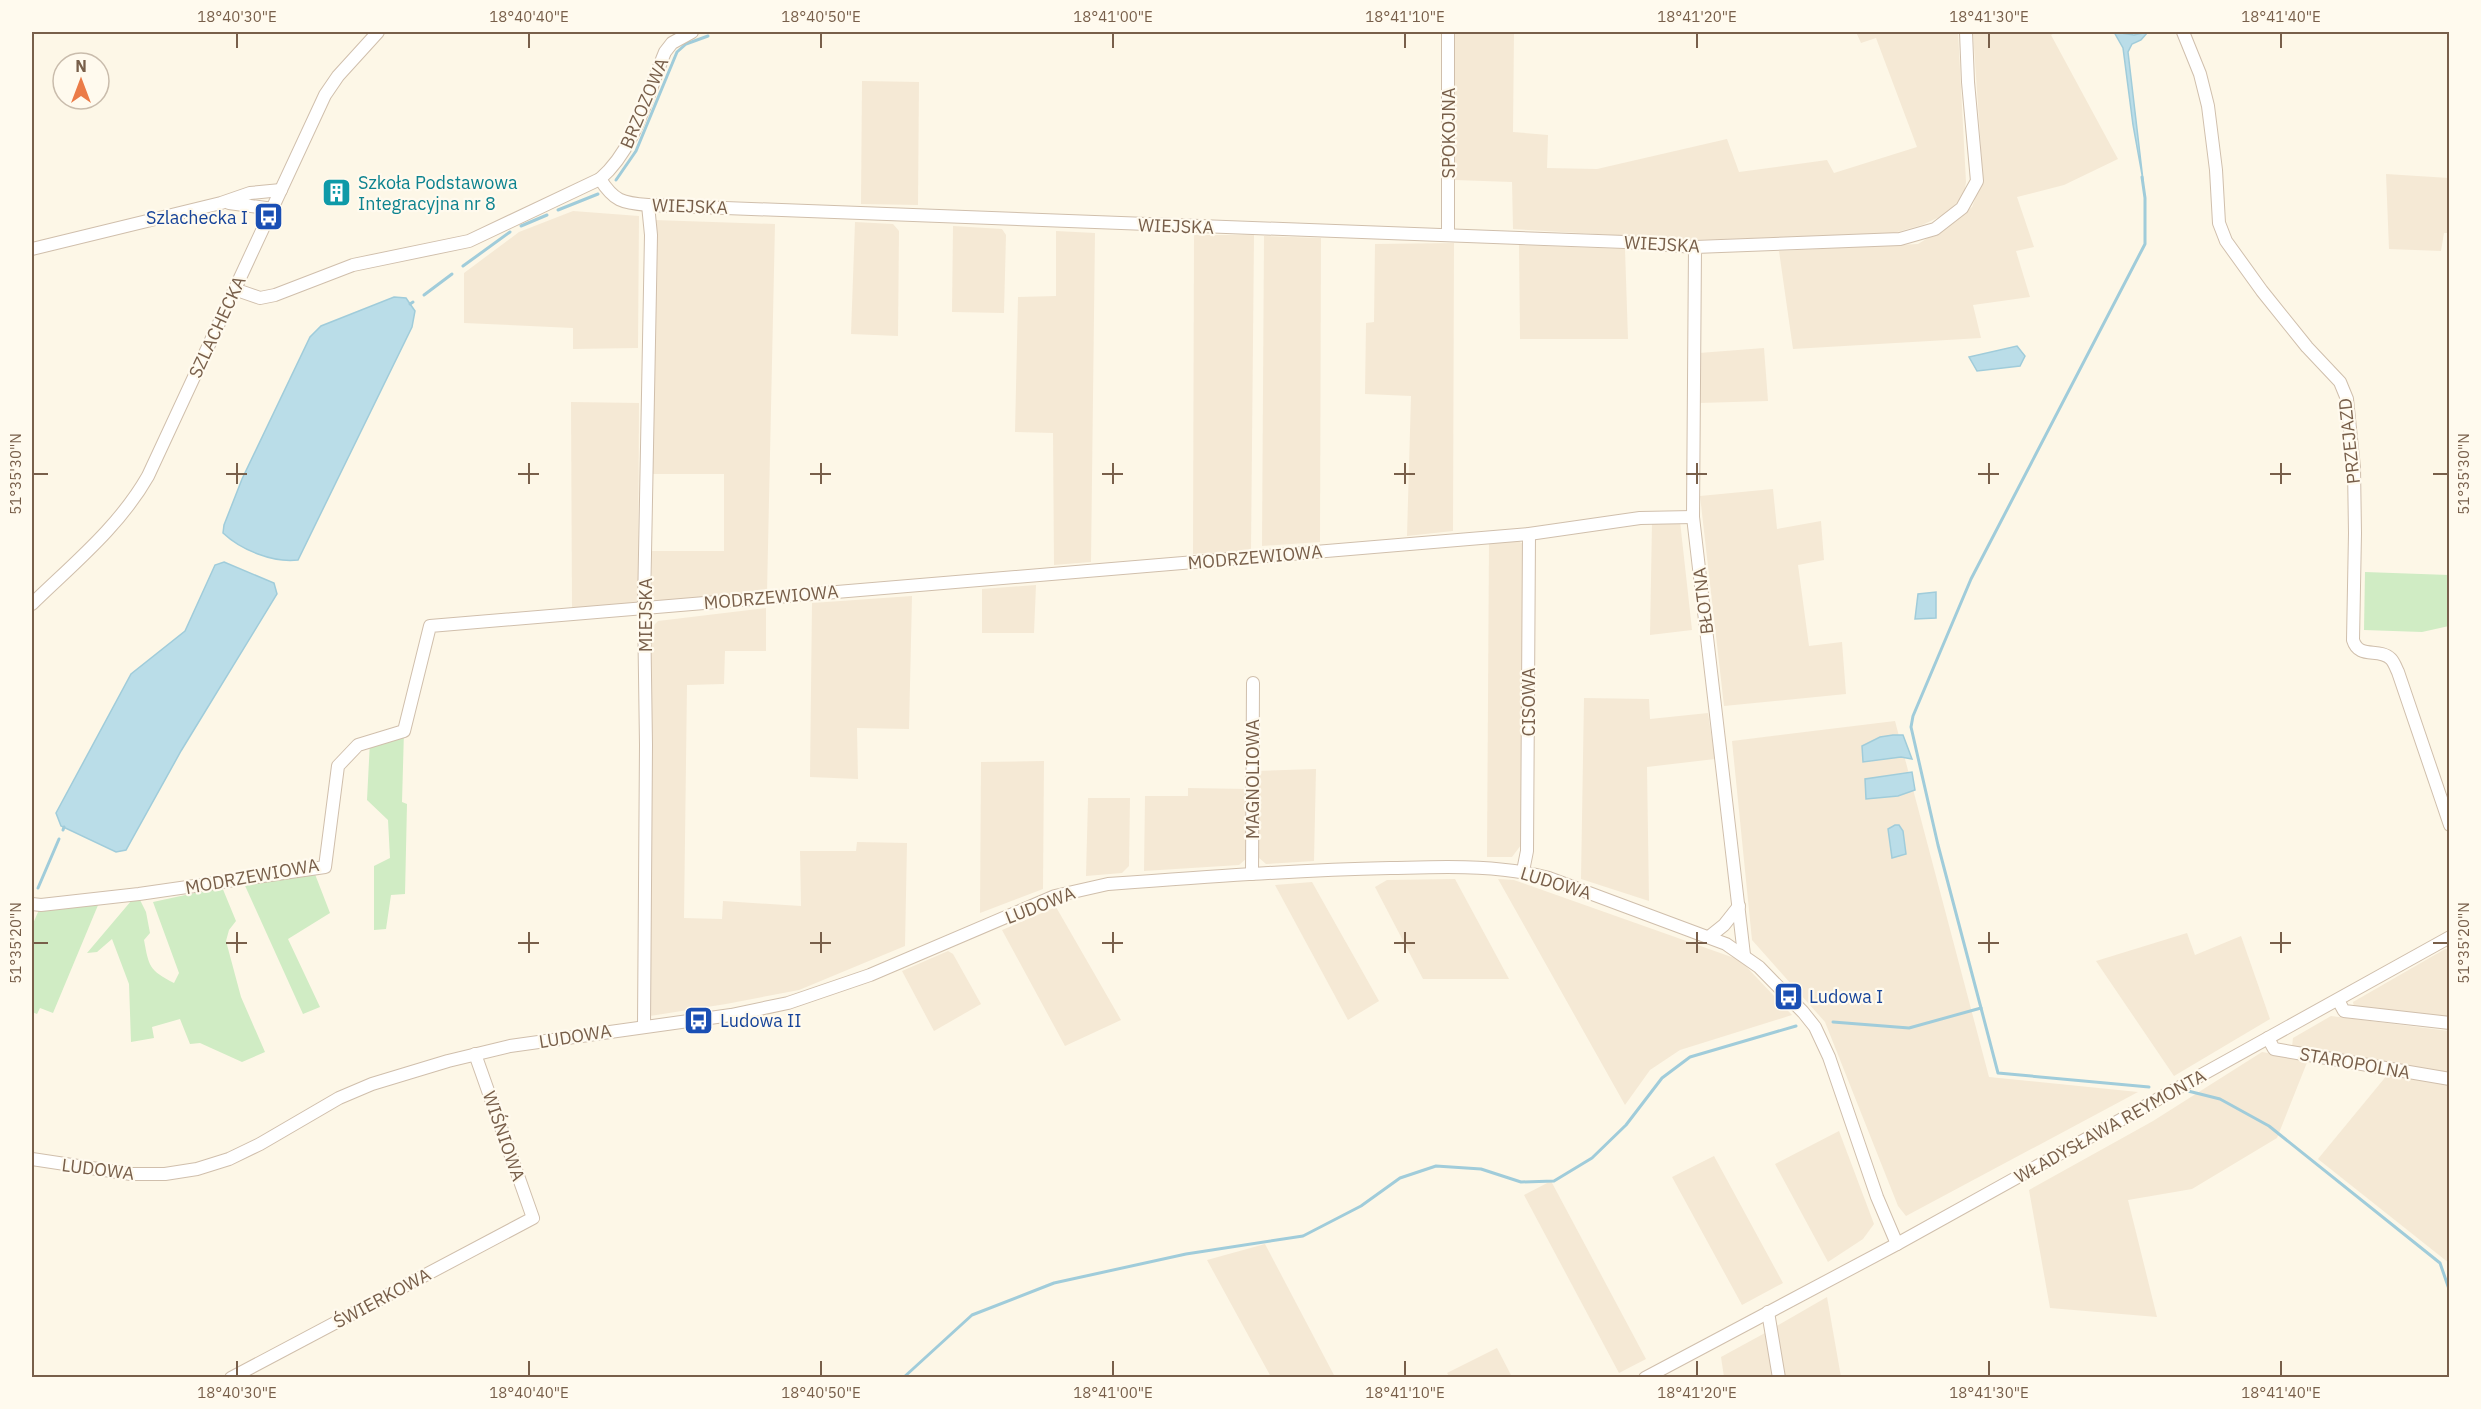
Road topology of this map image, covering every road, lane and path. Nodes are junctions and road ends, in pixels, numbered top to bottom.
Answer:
1 (378, 32) edge
2 (692, 32) edge
3 (1448, 32) edge
4 (1966, 32) edge
5 (2183, 32) edge
6 (600, 179) junction
7 (281, 190) junction
8 (222, 203) junction
9 (648, 205) junction
10 (273, 209) junction
11 (1448, 235) junction
12 (1695, 247) junction
13 (32, 249) edge
14 (234, 290) junction
15 (1693, 517) junction
16 (1529, 534) junction
17 (32, 604) edge
18 (644, 607) junction
19 (1253, 683) dead end
20 (2450, 825) edge
21 (1523, 871) junction
22 (1252, 874) junction
23 (32, 904) edge
24 (1739, 906) junction
25 (1709, 937) junction
26 (2450, 937) edge
27 (1744, 955) junction
28 (2338, 1000) junction
29 (2450, 1023) edge
30 (644, 1026) junction
31 (2268, 1038) junction
32 (475, 1054) junction
33 (2450, 1079) edge
34 (32, 1160) edge
35 (533, 1218) joint
36 (1897, 1244) junction
37 (1768, 1312) junction
38 (1649, 1376) edge
39 (231, 1377) edge
40 (1779, 1377) edge

1 - 7 street, SZLACHECKA
2 - 6 street, BRZOZOWA
3 - 11 street, SPOKOJNA
4 - 12 street, WIEJSKA
5 - 20 street, PRZEJAZD
6 - 9 street, WIEJSKA
6 - 14 street
7 - 8 street
7 - 10 street, SZLACHECKA
8 - 10 street
8 - 13 street
9 - 11 street, WIEJSKA
9 - 18 street, MIEJSKA
10 - 14 street, SZLACHECKA
11 - 12 street, WIEJSKA
12 - 15 street, BŁOTNA
14 - 17 street, SZLACHECKA
15 - 16 street, MODRZEWIOWA
15 - 24 street, BŁOTNA
16 - 18 street, MODRZEWIOWA
16 - 21 street, CISOWA
18 - 23 street, MODRZEWIOWA
18 - 30 street, MIEJSKA
19 - 22 street, MAGNOLIOWA
21 - 22 street, LUDOWA
21 - 25 street, LUDOWA
22 - 30 street, LUDOWA
24 - 25 street
24 - 27 street, BŁOTNA
25 - 27 street, LUDOWA
26 - 28 street, WŁADYSŁAWA REYMONTA
27 - 36 street, LUDOWA
28 - 29 street
28 - 31 street, WŁADYSŁAWA REYMONTA
30 - 32 street, LUDOWA
31 - 33 street, STAROPOLNA
31 - 36 street, WŁADYSŁAWA REYMONTA
32 - 34 street, LUDOWA
32 - 35 street, WIŚNIOWA
35 - 39 street, ŚWIERKOWA
36 - 37 street, WŁADYSŁAWA REYMONTA
37 - 38 street, WŁADYSŁAWA REYMONTA
37 - 40 street

